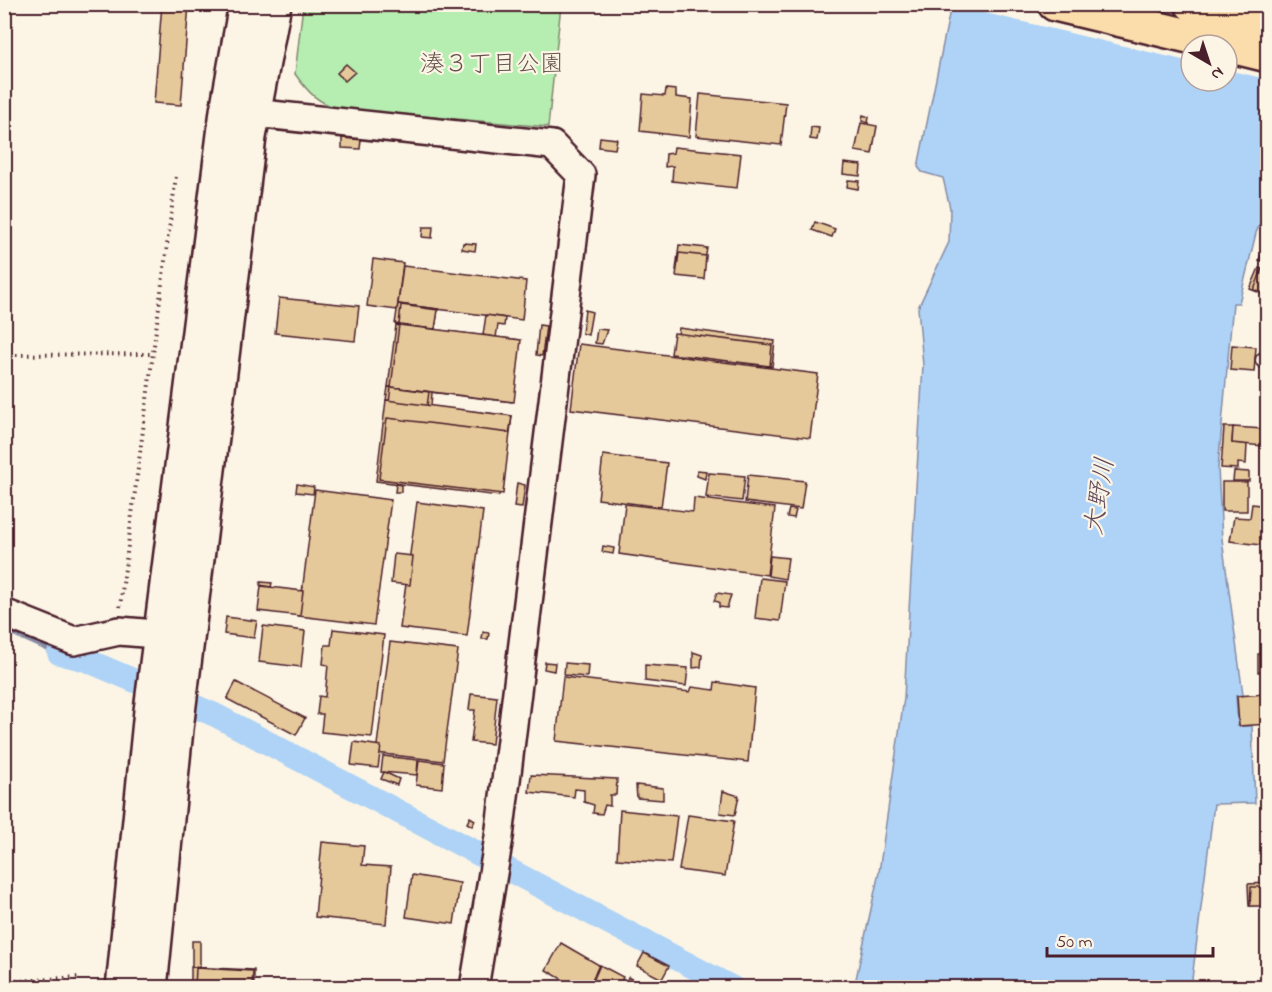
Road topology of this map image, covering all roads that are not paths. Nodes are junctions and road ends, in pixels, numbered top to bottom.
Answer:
1 (246, 4) edge
2 (274, 4) edge
3 (1054, 4) edge
4 (1192, 4) edge
5 (1268, 22) edge
6 (1179, 34) edge
7 (1239, 48) edge
8 (1268, 55) edge
9 (241, 112) junction
10 (4, 613) edge
11 (169, 643) junction
12 (164, 720) junction
13 (123, 987) edge
14 (150, 987) edge
15 (474, 987) edge

1 - 9 street
2 - 9 street
3 - 6 main road
4 - 5 main road
7 - 8 main road
9 - 11 street
9 - 15 street
10 - 11 street
11 - 12 street
11 - 12 street
12 - 13 street
12 - 14 street

